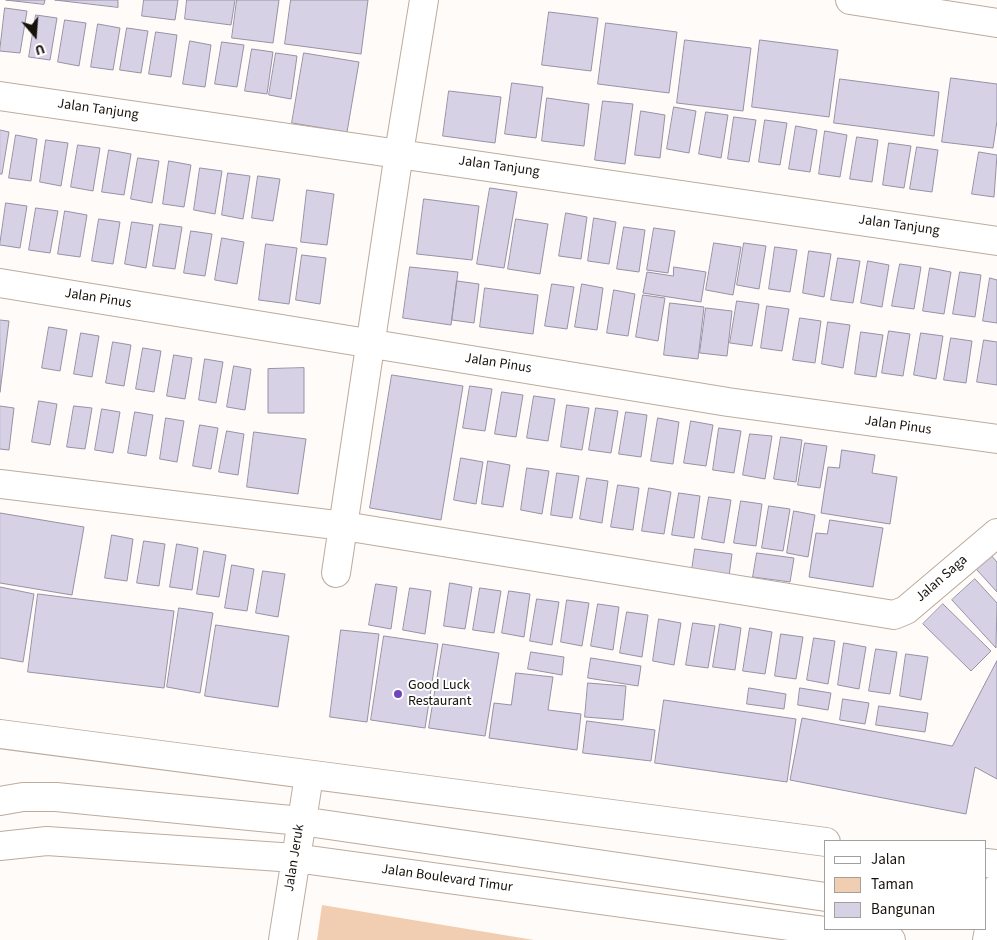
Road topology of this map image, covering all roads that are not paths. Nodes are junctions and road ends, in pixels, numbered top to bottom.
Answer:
1 (424, 0) edge
2 (850, 0) edge
3 (997, 23) edge
4 (0, 96) edge
5 (398, 153) junction
6 (997, 241) edge
7 (0, 283) edge
8 (370, 343) junction
9 (997, 439) edge
10 (0, 484) edge
11 (344, 526) junction
12 (997, 533) edge
13 (336, 573) dead end
14 (0, 734) edge
15 (309, 776) junction
16 (0, 801) edge
17 (301, 821) junction
18 (824, 842) edge
19 (0, 846) edge
20 (295, 858) junction
21 (997, 888) edge
22 (824, 897) edge
23 (990, 926) edge
24 (283, 940) edge
25 (891, 940) edge

1 - 5 street
2 - 3 street
4 - 5 street, Jalan Tanjung
5 - 6 street, Jalan Tanjung
5 - 8 street
7 - 8 street, Jalan Pinus
8 - 9 street, Jalan Pinus
8 - 11 street
10 - 11 street, Jalan Saga
11 - 12 street, Jalan Saga
11 - 13 street
14 - 15 street
15 - 17 street, Jalan Jeruk
15 - 18 street
16 - 17 street
17 - 20 street, Jalan Jeruk
17 - 22 street
19 - 20 street, Jalan Boulevard Timur
20 - 24 street, Jalan Jeruk
20 - 25 street, Jalan Boulevard Timur
21 - 23 street

